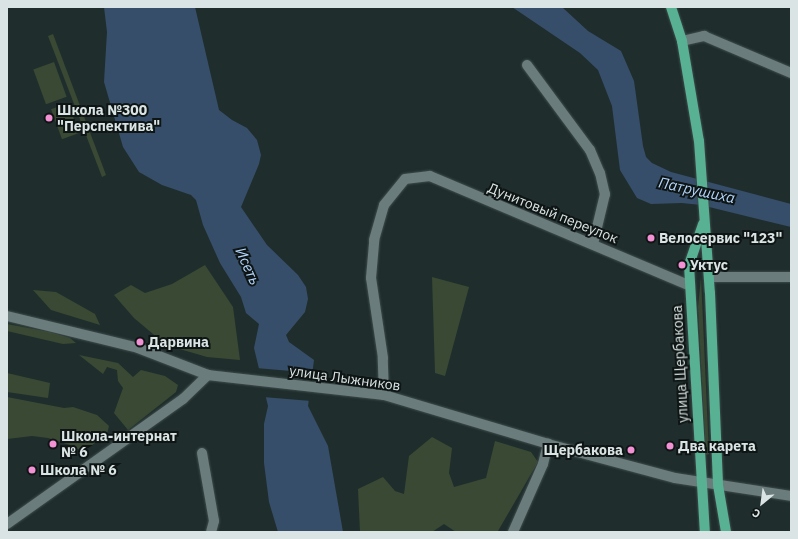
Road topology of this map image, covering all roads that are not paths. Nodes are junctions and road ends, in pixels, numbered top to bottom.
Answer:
1 (671, 7) edge
2 (682, 41) junction
3 (527, 65) dead end
4 (791, 73) edge
5 (705, 215) junction
6 (593, 244) junction
7 (709, 277) junction
8 (791, 277) edge
9 (690, 286) junction
10 (7, 316) edge
11 (208, 375) junction
12 (384, 396) junction
13 (548, 444) junction
14 (202, 453) dead end
15 (701, 483) junction
16 (718, 485) junction
17 (791, 496) edge
18 (7, 524) edge
19 (211, 532) edge
20 (513, 532) edge
21 (705, 532) edge
22 (726, 532) edge

1 - 2 main road, улица Щербакова
2 - 4 street
2 - 5 main road, улица Щербакова
3 - 6 street
5 - 7 main road, улица Щербакова
5 - 9 main road, улица Щербакова
6 - 9 street, Дунитовый переулок
6 - 12 street, Дунитовый переулок
7 - 8 street
7 - 16 main road, улица Щербакова
9 - 15 main road, улица Щербакова
10 - 11 street, улица Лыжников
11 - 12 street, улица Лыжников
11 - 18 street
12 - 13 street, улица Лыжников
13 - 15 street, улица Лыжников
13 - 20 street
14 - 19 street
15 - 16 street, улица Лыжников
15 - 21 main road, улица Щербакова
16 - 17 street
16 - 22 main road, улица Щербакова

